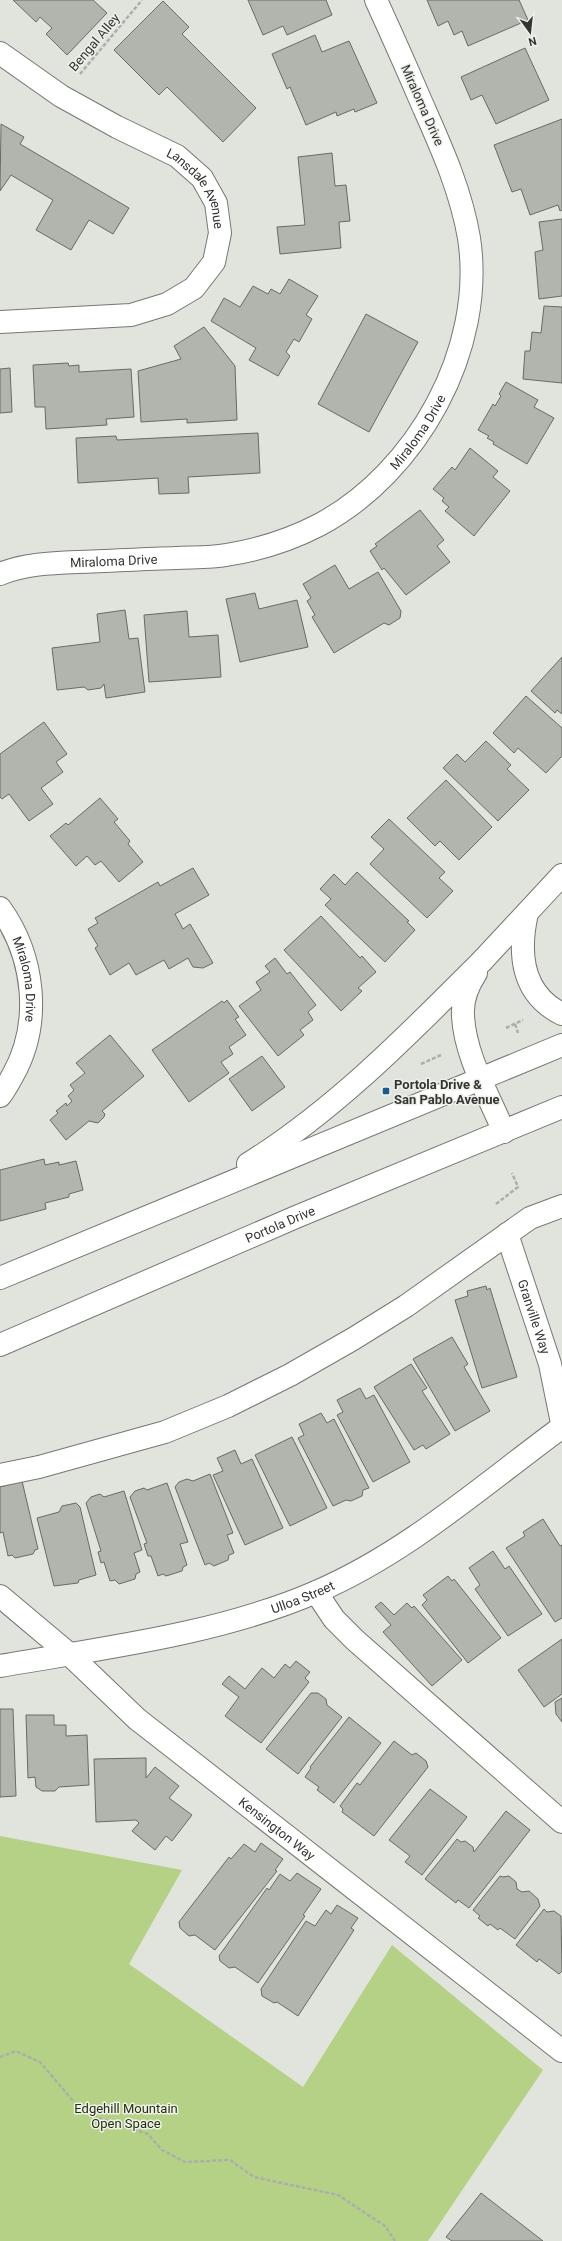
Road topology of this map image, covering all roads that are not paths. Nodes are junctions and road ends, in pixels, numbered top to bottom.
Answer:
1 (376, 0) edge
2 (0, 53) edge
3 (0, 322) edge
4 (0, 574) edge
5 (562, 875) edge
6 (0, 908) edge
7 (527, 913) junction
8 (482, 961) junction
9 (562, 1014) edge
10 (562, 1044) edge
11 (481, 1078) junction
12 (0, 1096) edge
13 (562, 1107) edge
14 (504, 1132) junction
15 (199, 1195) junction
16 (562, 1206) edge
17 (507, 1234) junction
18 (0, 1278) edge
19 (0, 1345) edge
20 (562, 1424) edge
21 (562, 1427) edge
22 (0, 1475) edge
23 (316, 1592) junction
24 (0, 1596) edge
25 (69, 1654) junction
26 (0, 1666) edge
27 (562, 1822) edge
28 (562, 2051) edge

1 - 4 street, Miraloma Drive
2 - 3 street, Lansdale Avenue
5 - 7 street
6 - 12 street, Miraloma Drive
7 - 8 street
7 - 9 street
8 - 11 street
8 - 15 street
10 - 11 street
11 - 14 street
11 - 15 street
13 - 14 street, Portola Drive
14 - 19 street, Portola Drive
15 - 18 street
16 - 17 street
17 - 20 street, Granville Way
17 - 22 street
21 - 23 street, Ulloa Street
23 - 25 street, Ulloa Street
23 - 27 street
24 - 25 street, Kensington Way
25 - 26 street, Ulloa Street
25 - 28 street, Kensington Way

